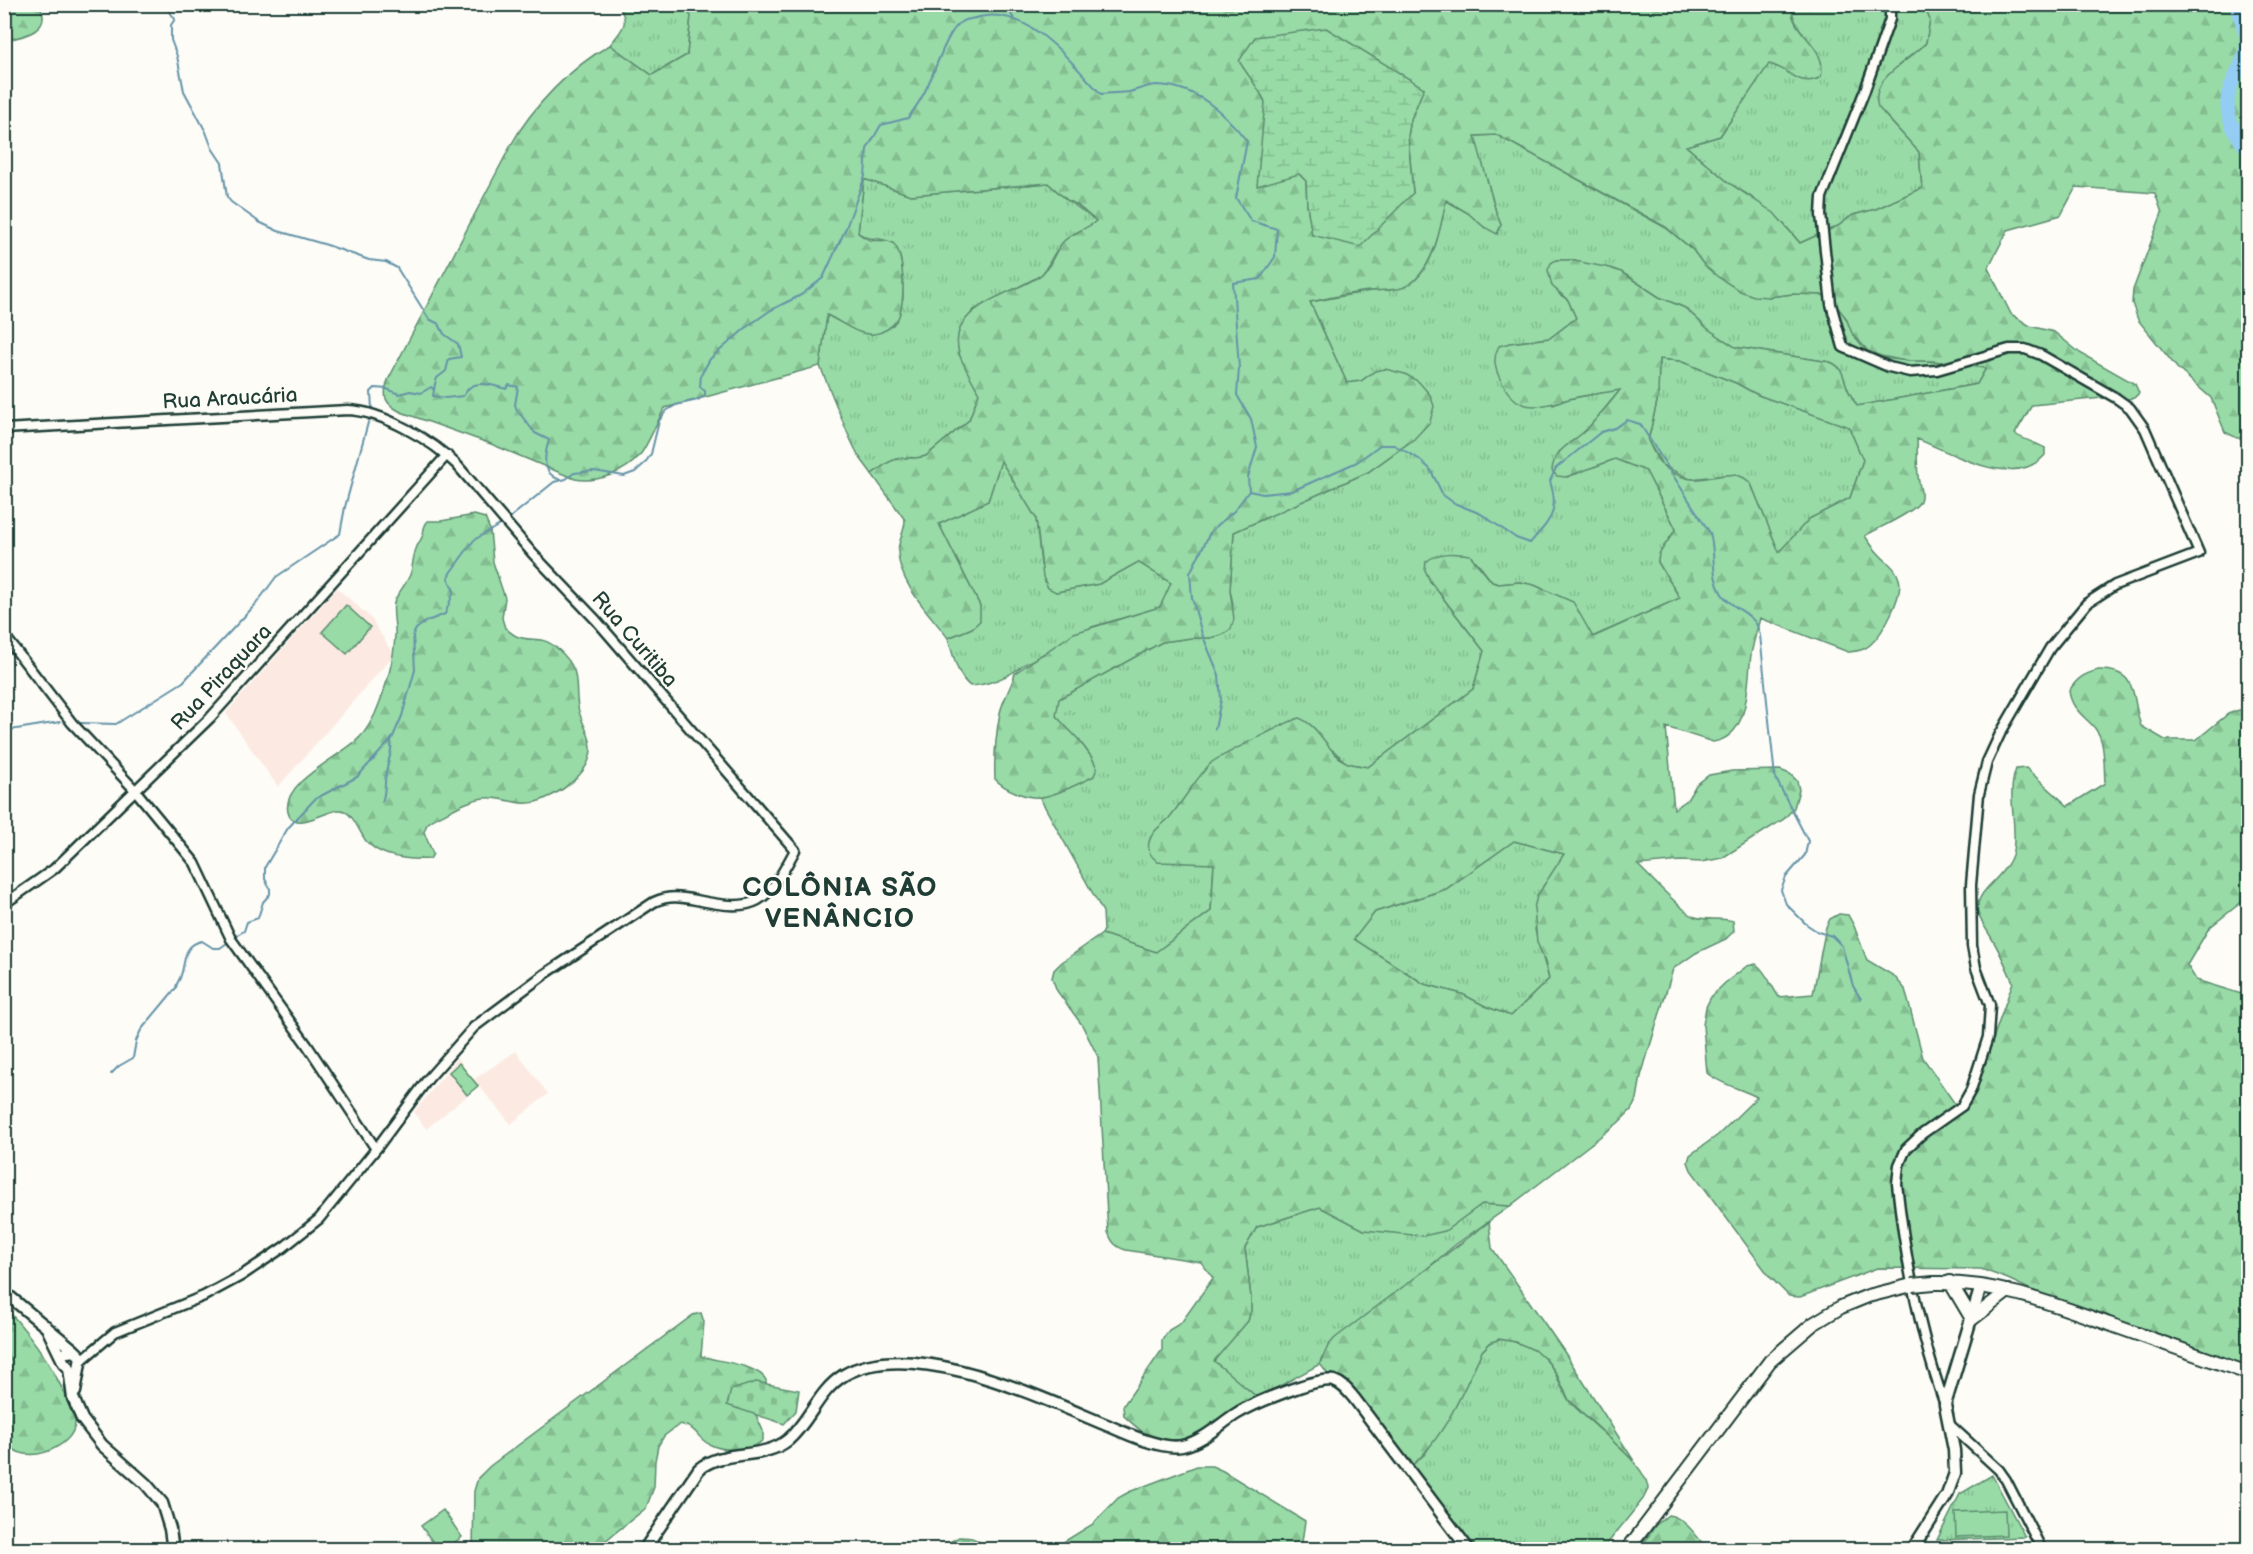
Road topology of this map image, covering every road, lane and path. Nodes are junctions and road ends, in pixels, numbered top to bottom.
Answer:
1 (1890, 4) edge
2 (4, 429) edge
3 (447, 455) junction
4 (4, 635) edge
5 (135, 790) junction
6 (4, 904) edge
7 (376, 1149) junction
8 (1950, 1282) junction
9 (1981, 1286) junction
10 (2008, 1291) junction
11 (4, 1292) edge
12 (1972, 1319) junction
13 (46, 1326) junction
14 (78, 1356) junction
15 (66, 1363) junction
16 (2248, 1373) edge
17 (73, 1398) junction
18 (1945, 1405) junction
19 (1950, 1425) junction
20 (173, 1550) edge
21 (644, 1550) edge
22 (1469, 1550) edge
23 (1627, 1550) edge
24 (1912, 1550) edge
25 (2042, 1550) edge

1 - 18 street
2 - 3 street, Rua Araucária
3 - 5 street, Rua Piraquara
3 - 7 street, Rua Curitiba
4 - 5 street
5 - 6 street, Rua Piraquara
5 - 7 street
7 - 14 street
8 - 9 highway
8 - 12 highway
8 - 23 highway, bridge
9 - 10 highway
9 - 12 main road
10 - 12 highway
10 - 16 highway
11 - 13 main road
12 - 18 main road
13 - 14 main road
13 - 15 main road
14 - 15 main road
14 - 15 main road
14 - 17 main road
15 - 17 main road
17 - 20 main road
18 - 19 main road
19 - 24 main road
19 - 25 street
21 - 22 main road

